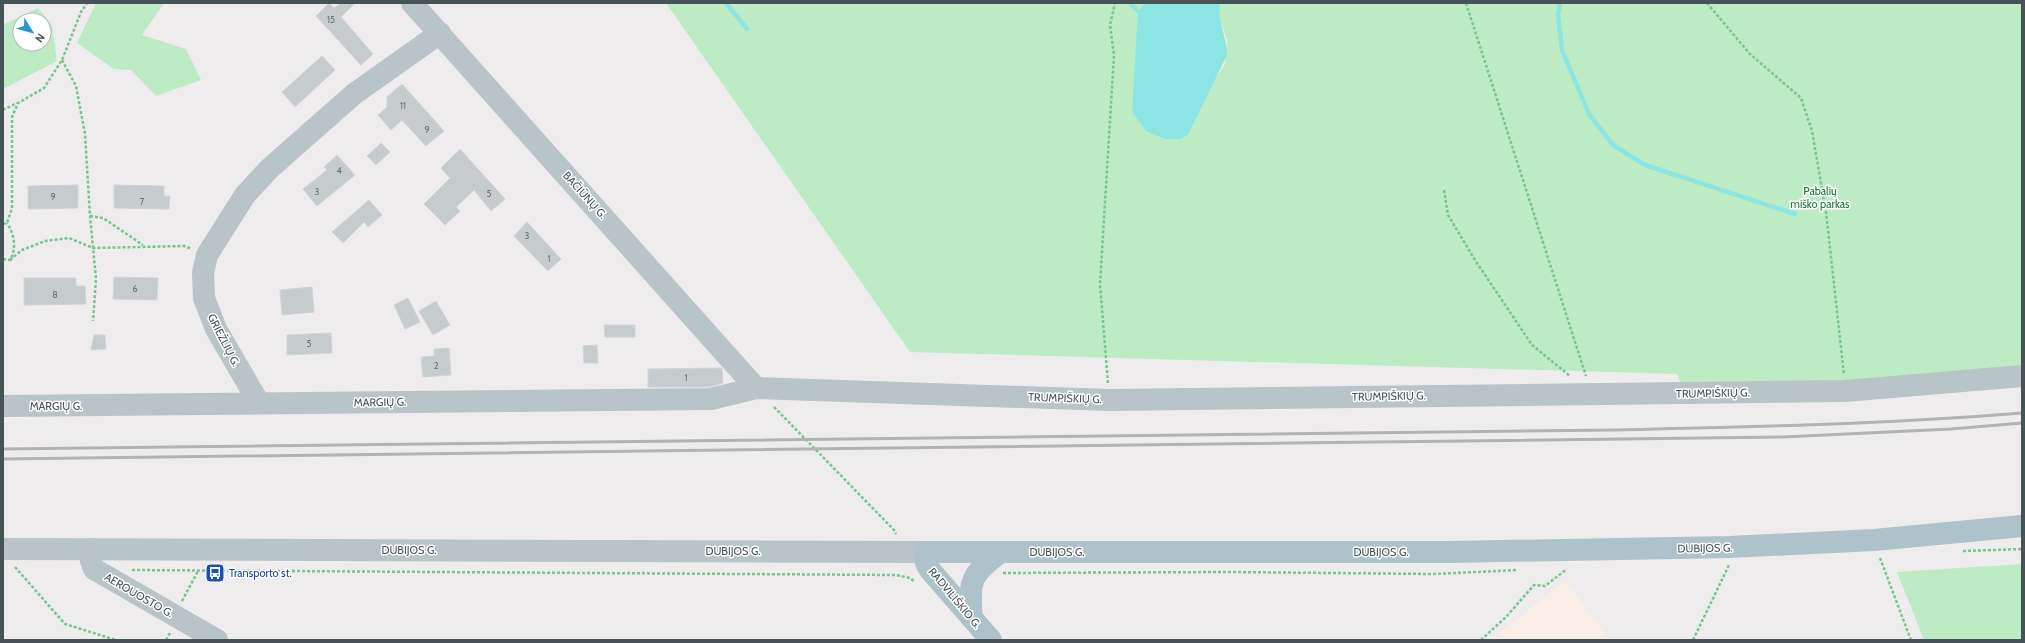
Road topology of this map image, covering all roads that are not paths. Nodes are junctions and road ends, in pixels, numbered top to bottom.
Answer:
1 (412, 3) edge
2 (440, 33) junction
3 (2022, 376) edge
4 (756, 388) junction
5 (259, 403) junction
6 (3, 406) edge
7 (2022, 526) edge
8 (91, 548) junction
9 (925, 552) junction
10 (1001, 552) junction
11 (8, 557) edge
12 (972, 618) junction
13 (217, 640) edge
14 (992, 640) edge

1 - 2 street, BAČIŪNŲ G.
2 - 4 street, BAČIŪNŲ G.
2 - 5 street, GRIEŽLIŲ G.
3 - 4 street, TRUMPIŠKIŲ G.
4 - 5 street, MARGIŲ G.
5 - 6 street, MARGIŲ G.
7 - 10 main road, DUBIJOS G.
8 - 9 street, DUBIJOS G.
8 - 11 street
8 - 13 street, AEROUOSTO G.
9 - 10 main road, DUBIJOS G.
9 - 12 main road, RADVILIŠKIO G.
10 - 12 main road
12 - 14 main road, RADVILIŠKIO G.

